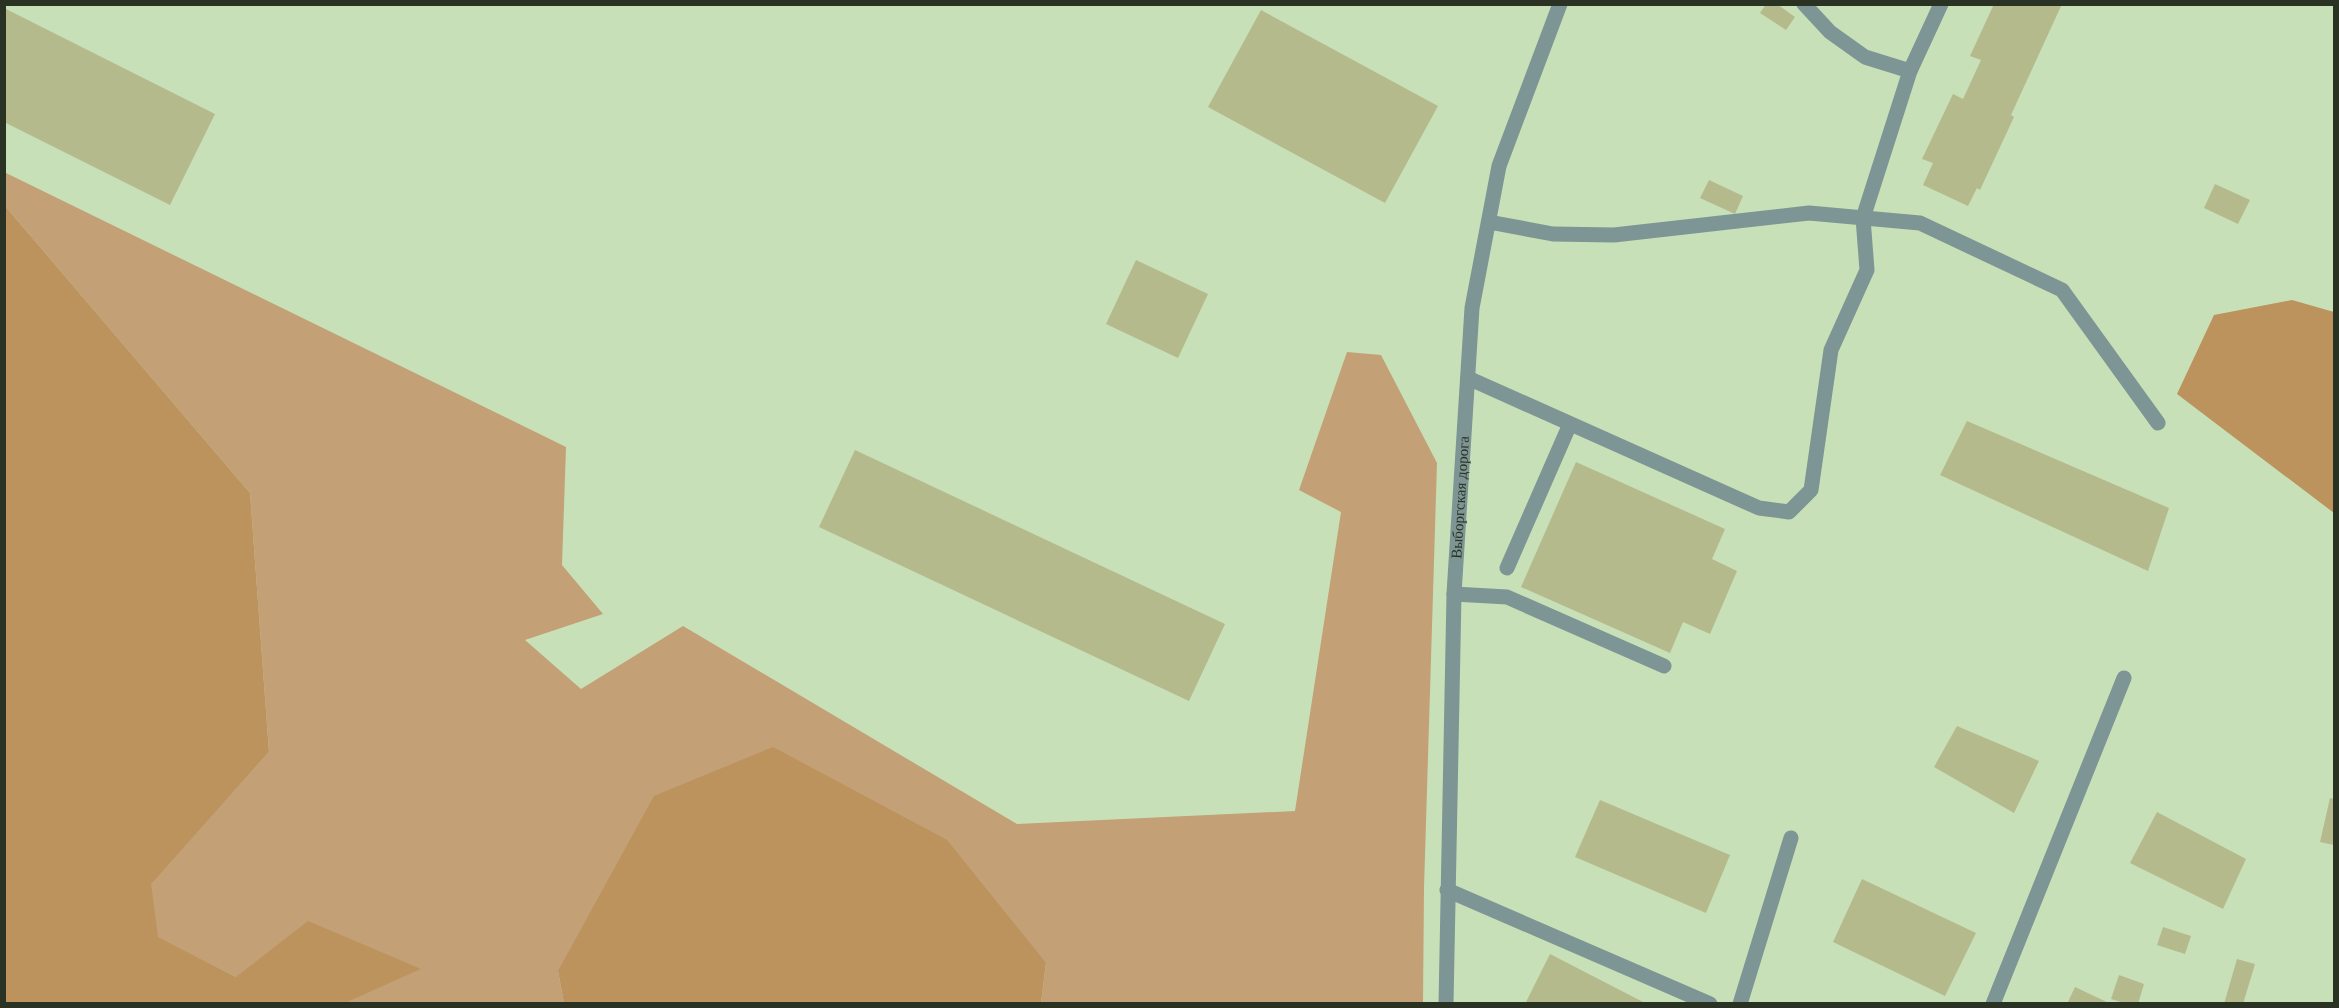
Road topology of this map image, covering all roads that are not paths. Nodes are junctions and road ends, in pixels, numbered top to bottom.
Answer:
1 (1560, 4) edge
2 (1804, 4) edge
3 (1941, 4) edge
4 (1910, 71) junction
5 (1863, 218) junction
6 (1489, 222) junction
7 (1468, 378) junction
8 (2158, 423) dead end
9 (1570, 424) junction
10 (1507, 568) dead end
11 (1454, 594) junction
12 (1664, 666) dead end
13 (2124, 678) dead end
14 (1791, 838) dead end
15 (1447, 890) junction
16 (1446, 1004) edge
17 (1710, 1004) edge
18 (1740, 1004) edge
19 (1993, 1004) edge

1 - 6 street, Выборгская дорога
2 - 4 street
3 - 4 street
4 - 5 street
5 - 6 street
5 - 8 street
5 - 9 street
6 - 7 street, Выборгская дорога
7 - 9 street
7 - 11 street, Выборгская дорога
9 - 10 street
11 - 12 street
11 - 15 street, Выборгская дорога
13 - 19 street
14 - 18 street
15 - 16 street, Выборгская дорога
15 - 17 street

